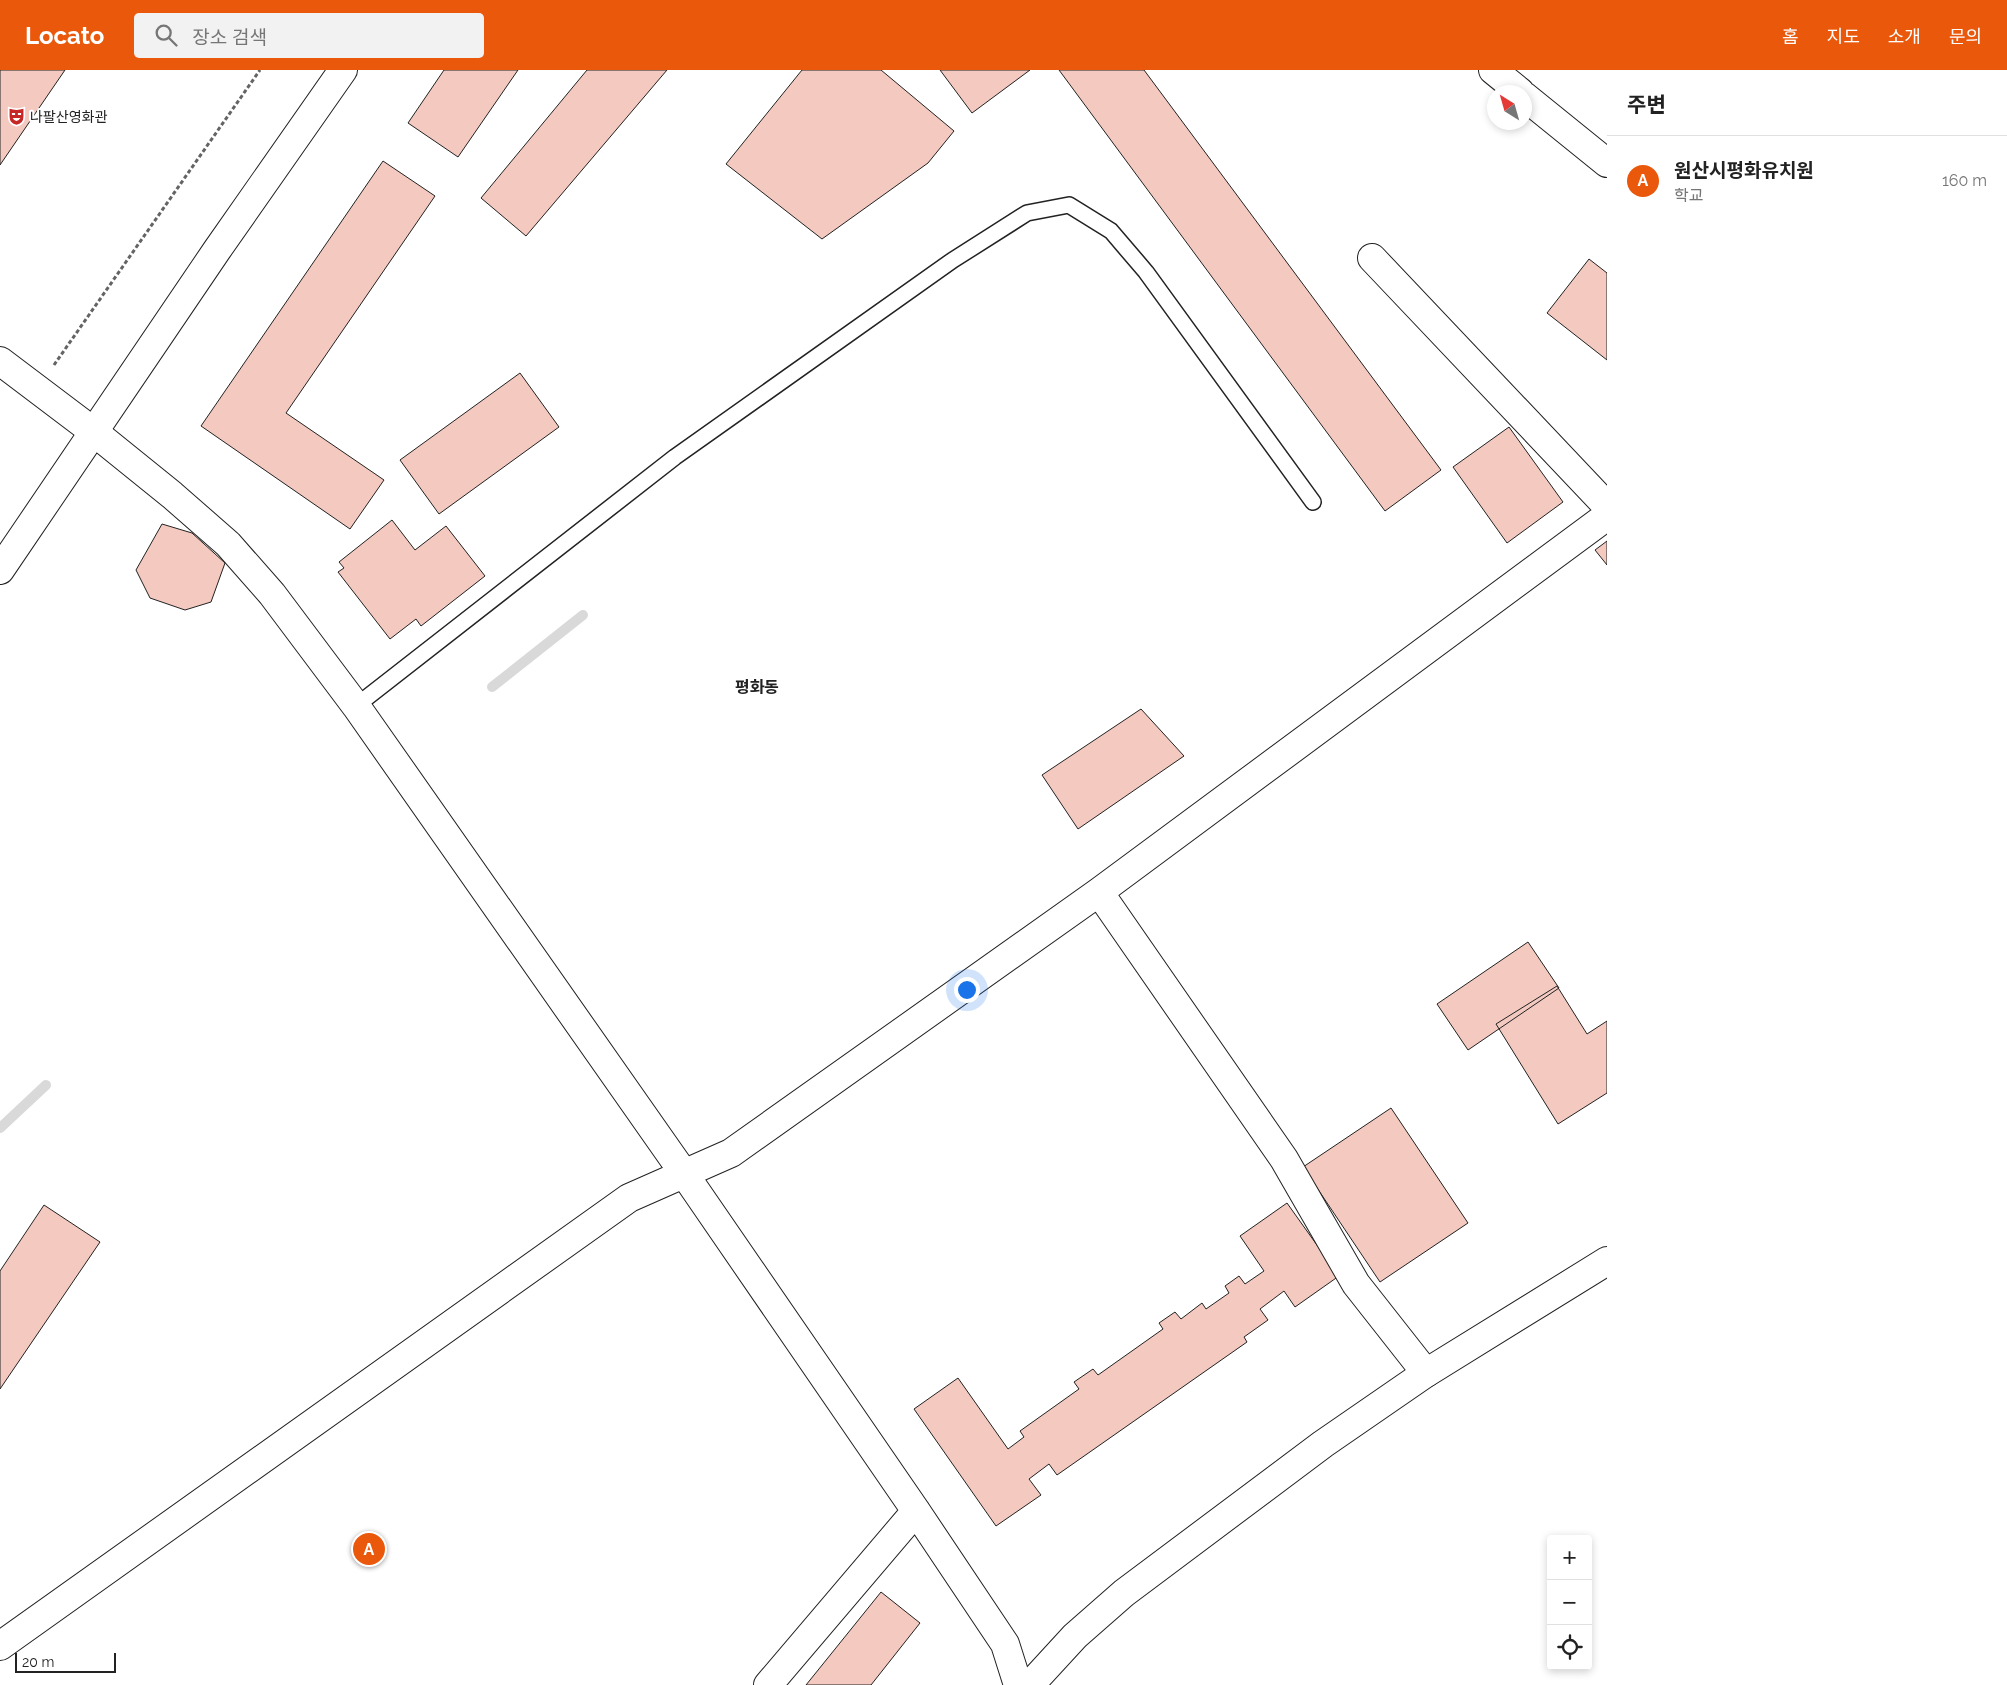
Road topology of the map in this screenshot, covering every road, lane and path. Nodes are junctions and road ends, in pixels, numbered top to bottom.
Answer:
1 (260, 70) edge
2 (343, 70) edge
3 (1493, 70) edge
4 (1511, 85) edge
5 (1532, 102) edge
6 (1607, 163) edge
7 (1372, 258) dead end
8 (0, 361) edge
9 (36, 390) junction
10 (94, 432) junction
11 (1313, 502) dead end
12 (1607, 506) edge
13 (1607, 516) edge
14 (0, 570) edge
15 (356, 706) junction
16 (1099, 892) junction
17 (685, 1175) junction
18 (1607, 1262) edge
19 (1426, 1373) junction
20 (916, 1511) junction
21 (0, 1646) edge
22 (768, 1685) edge
23 (1018, 1685) edge
24 (1030, 1685) edge

1 - 9 path
2 - 10 main road
3 - 4 main road
5 - 6 main road
7 - 12 main road
8 - 9 main road
9 - 10 main road
10 - 14 main road
10 - 15 main road
11 - 15 lane
13 - 16 main road
15 - 17 main road
16 - 17 main road
16 - 19 main road
17 - 20 main road
17 - 21 main road
18 - 19 main road
19 - 24 main road
20 - 22 main road
20 - 23 main road

